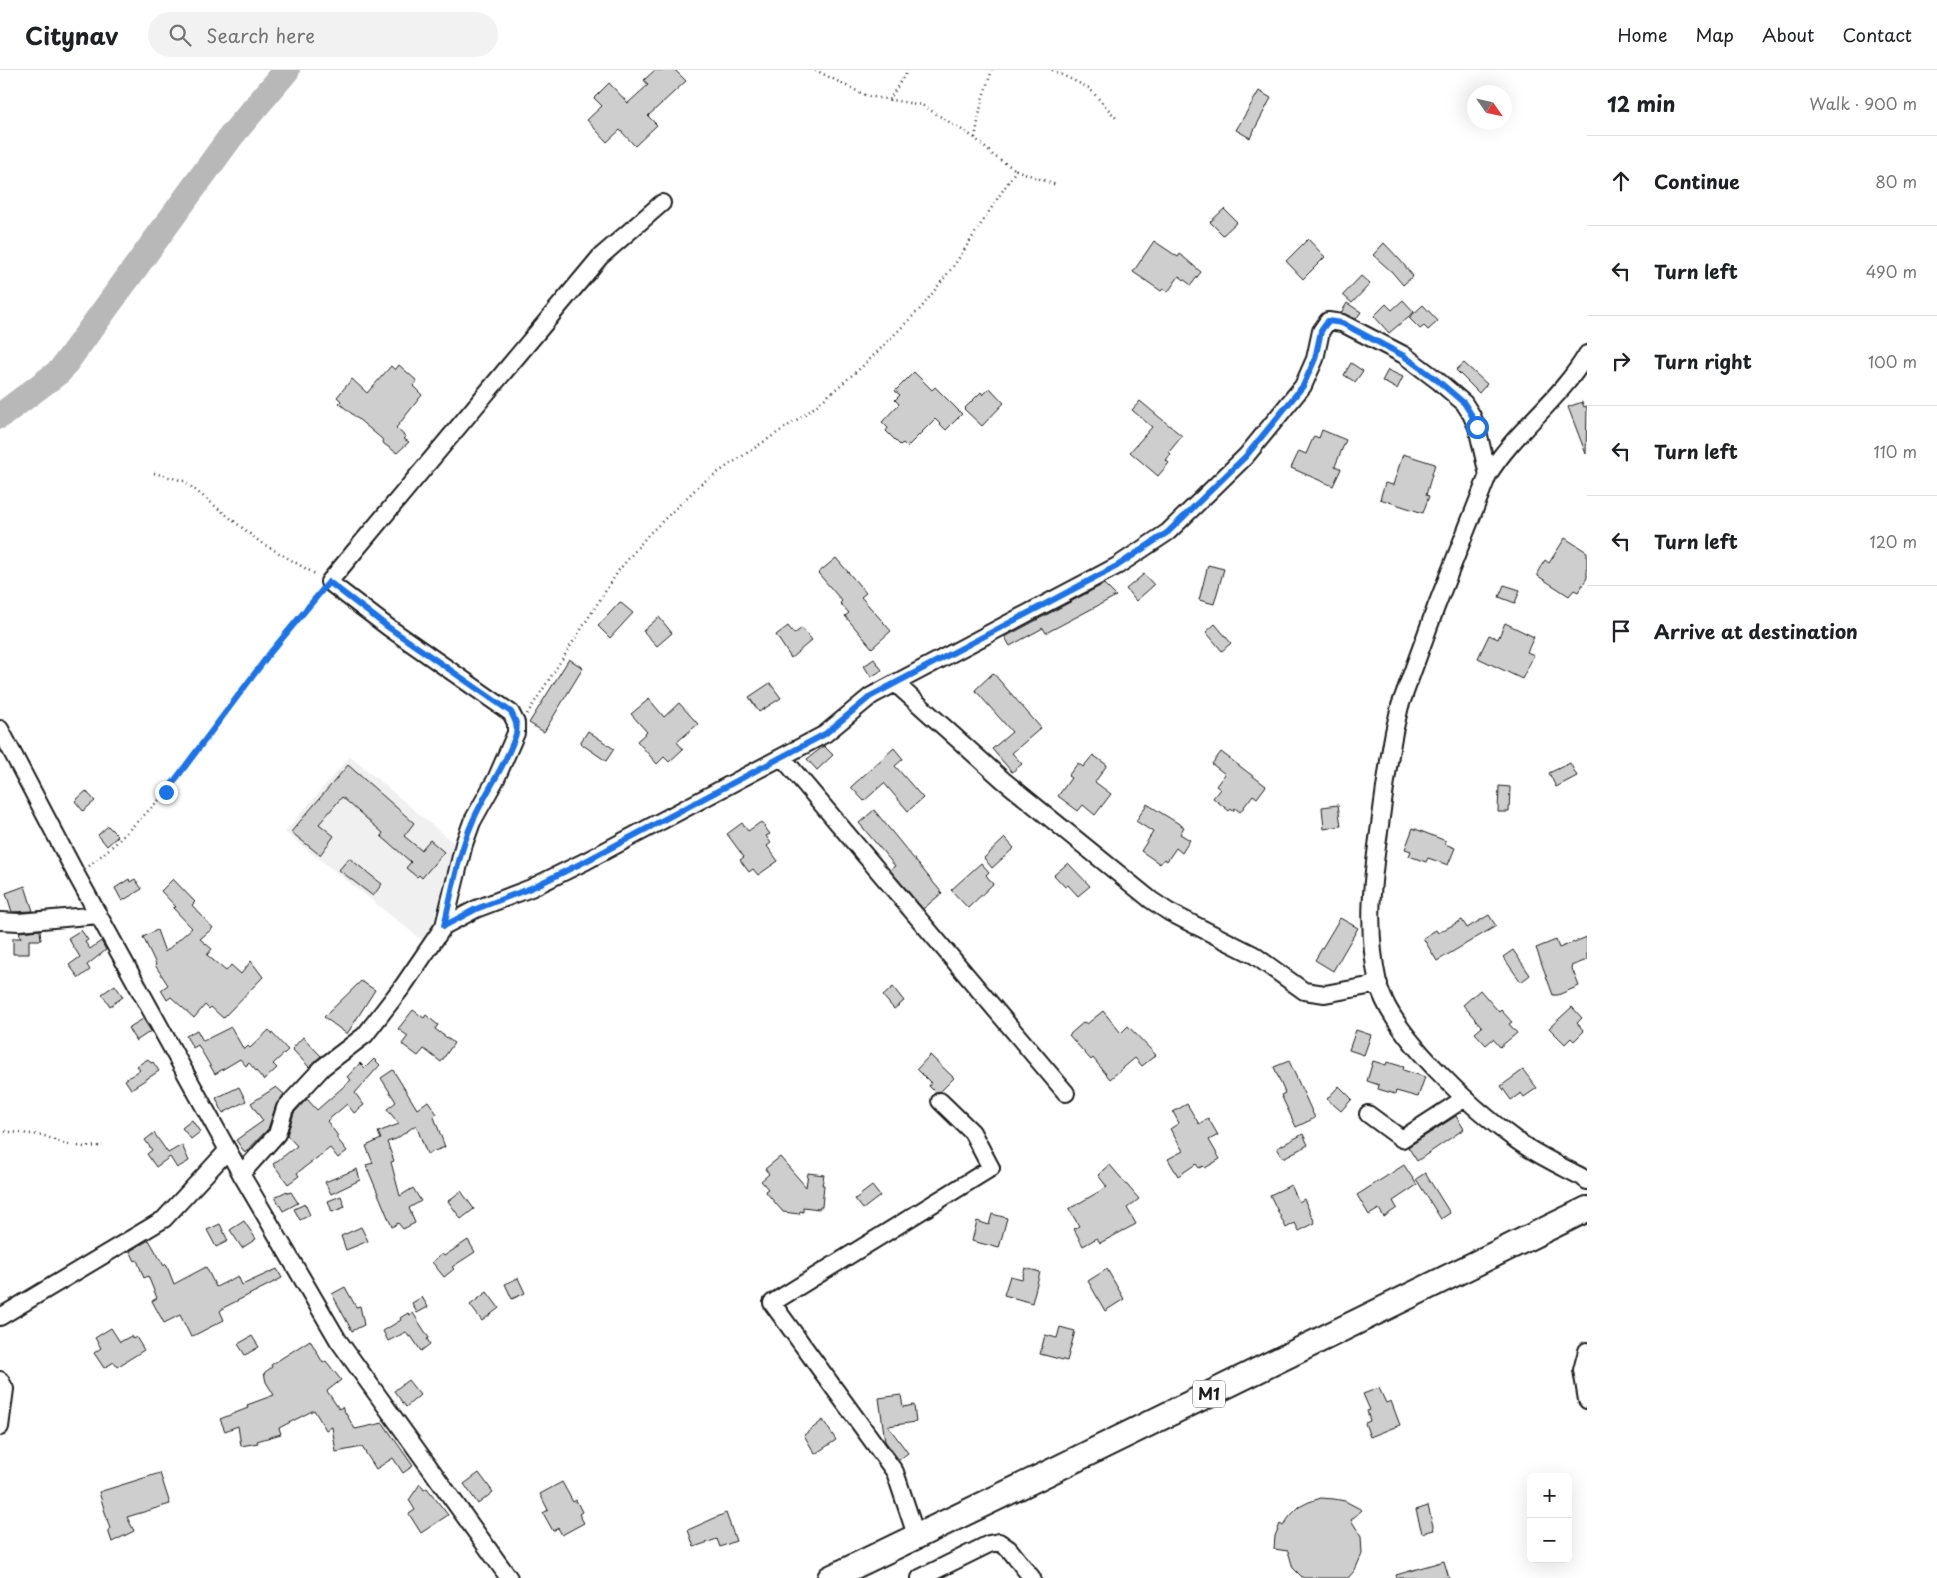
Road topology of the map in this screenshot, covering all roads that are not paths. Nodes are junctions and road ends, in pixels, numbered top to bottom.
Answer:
1 (662, 203) dead end
2 (1587, 354) edge
3 (1488, 475) junction
4 (895, 683) junction
5 (0, 728) edge
6 (782, 757) junction
7 (99, 916) junction
8 (0, 921) edge
9 (444, 926) junction
10 (1379, 984) junction
11 (1066, 1093) dead end
12 (1466, 1098) junction
13 (940, 1101) dead end
14 (1368, 1114) dead end
15 (228, 1150) junction
16 (241, 1174) junction
17 (1587, 1181) edge
18 (1587, 1209) edge
19 (0, 1317) edge
20 (1587, 1351) edge
21 (0, 1380) edge
22 (1587, 1400) edge
23 (0, 1427) edge
24 (916, 1535) junction
25 (509, 1578) edge
26 (830, 1578) edge
27 (920, 1578) edge
28 (1032, 1578) edge

1 - 9 street
2 - 3 street
3 - 4 street
3 - 10 street
4 - 6 street
4 - 10 street
5 - 7 street
6 - 9 street
6 - 11 street
7 - 8 street
7 - 15 street
9 - 16 street
10 - 12 street
12 - 14 street
12 - 17 street
13 - 24 street
15 - 16 street
15 - 19 street
16 - 25 street
18 - 24 highway, M1
20 - 22 street
21 - 23 street
24 - 26 highway, M1
27 - 28 street

